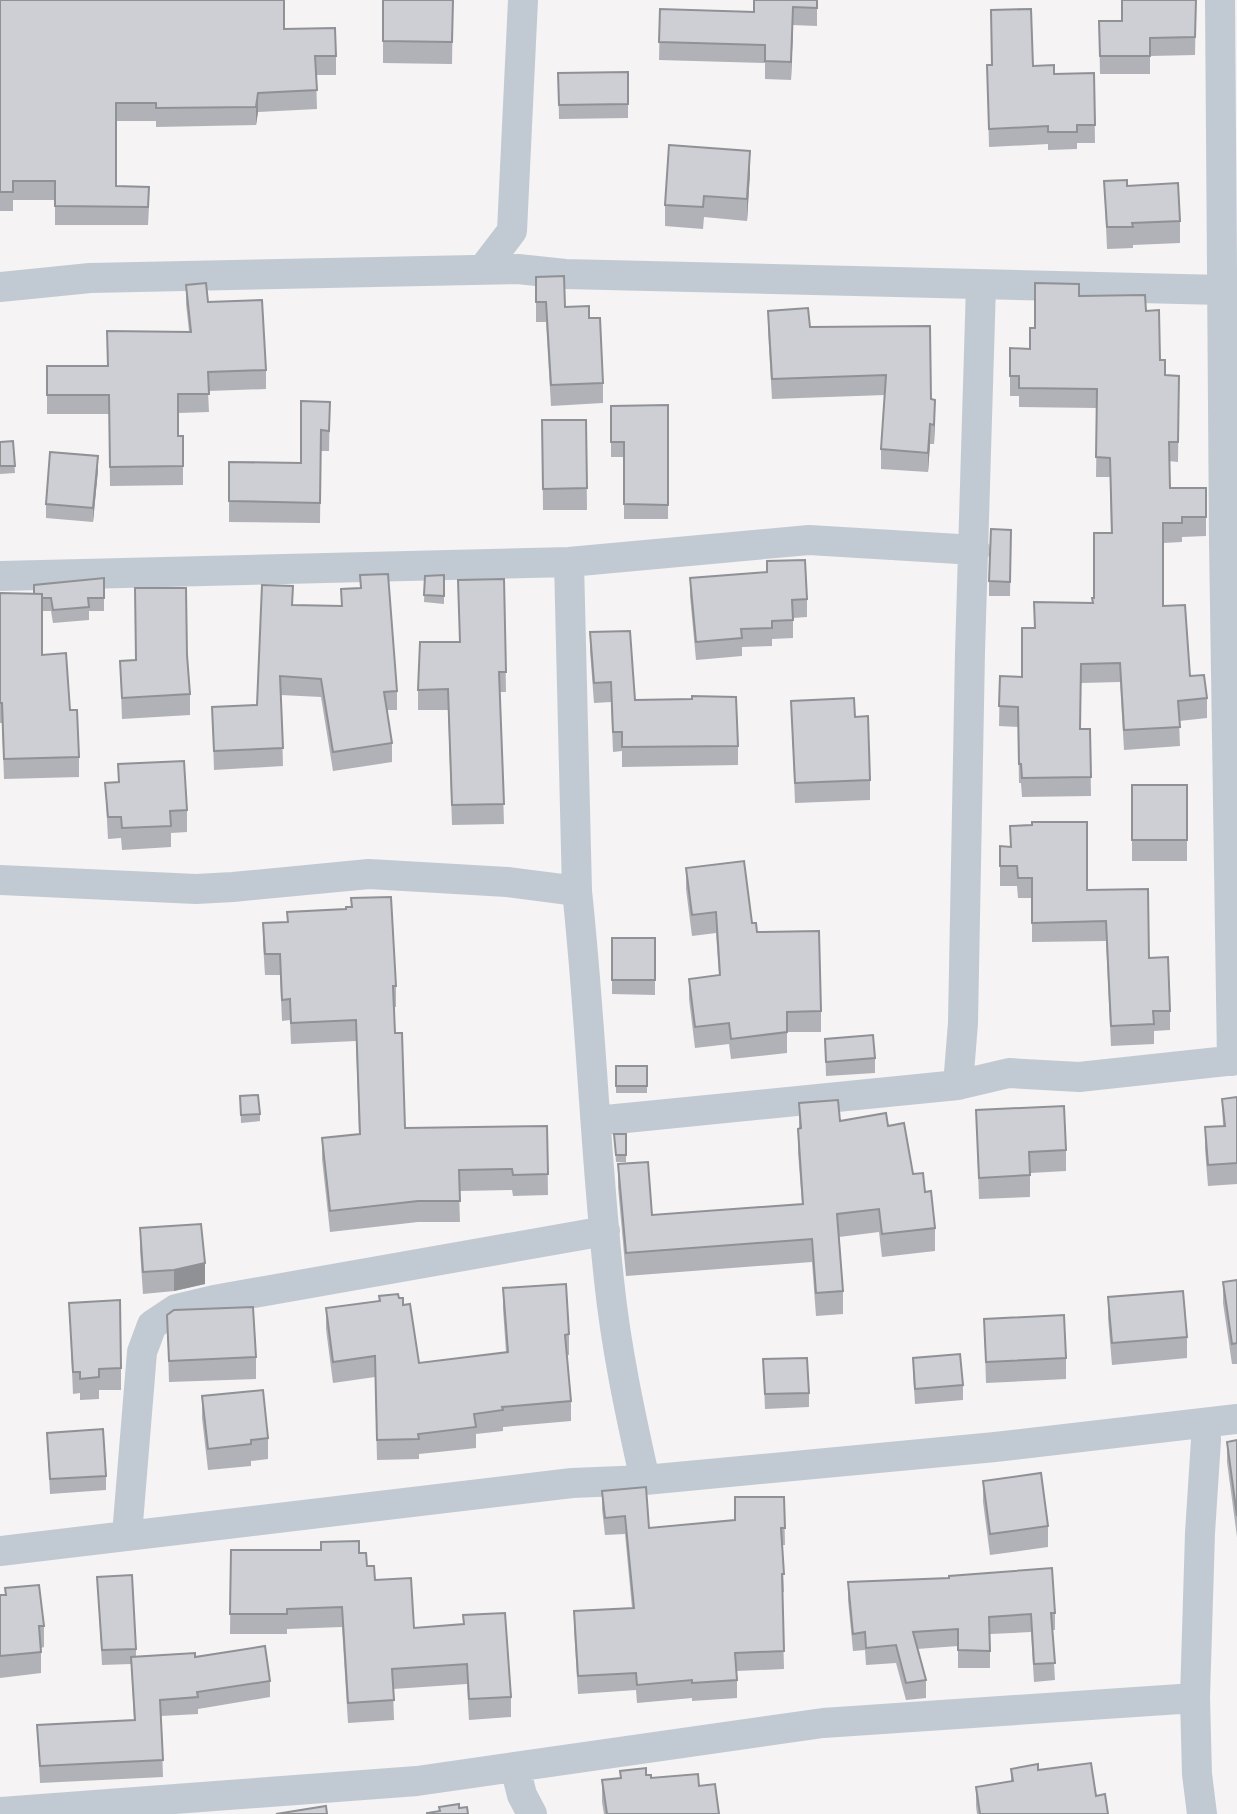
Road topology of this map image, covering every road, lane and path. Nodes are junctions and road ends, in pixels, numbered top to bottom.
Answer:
1 (523, 0) edge
2 (1220, 0) edge
3 (512, 232) junction
4 (483, 270) junction
5 (544, 272) junction
6 (981, 285) junction
7 (0, 287) edge
8 (1222, 290) junction
9 (1231, 541) edge
10 (975, 550) junction
11 (569, 562) junction
12 (0, 576) edge
13 (0, 880) edge
14 (577, 891) junction
15 (1234, 1061) edge
16 (958, 1084) junction
17 (596, 1121) junction
18 (605, 1231) junction
19 (1237, 1419) edge
20 (1205, 1423) junction
21 (645, 1479) junction
22 (127, 1535) junction
23 (0, 1551) edge
24 (1195, 1698) junction
25 (515, 1768) junction
26 (0, 1812) edge
27 (532, 1814) edge
28 (1202, 1814) edge

1 - 3 street
2 - 8 street
3 - 4 street
3 - 5 street
4 - 5 street
4 - 7 street
5 - 6 street
6 - 8 street
6 - 10 street
8 - 9 street
9 - 15 street
10 - 11 street
10 - 16 street
11 - 12 street
11 - 14 street
13 - 14 street
14 - 17 street
15 - 16 street
16 - 17 street
17 - 18 street
18 - 21 street
18 - 22 street
19 - 20 street
20 - 21 street
20 - 24 street
21 - 22 street
22 - 23 street
24 - 25 street
24 - 28 street
25 - 26 street
25 - 27 street

